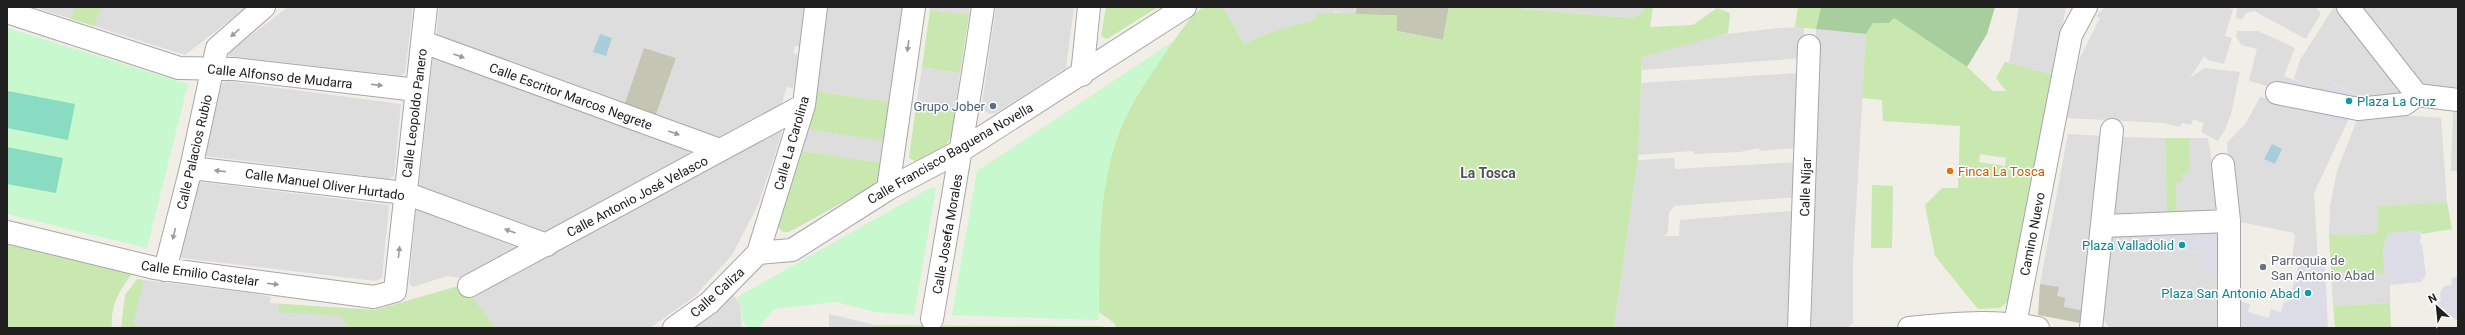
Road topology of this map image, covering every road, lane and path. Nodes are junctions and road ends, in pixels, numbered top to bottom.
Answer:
1 (264, 7) edge
2 (426, 7) edge
3 (816, 7) edge
4 (914, 7) edge
5 (983, 7) edge
6 (1089, 7) edge
7 (2086, 7) edge
8 (2348, 7) edge
9 (1181, 9) edge
10 (7, 12) edge
11 (423, 42) junction
12 (1809, 46) dead end
13 (213, 68) junction
14 (1082, 75) junction
15 (417, 90) junction
16 (2277, 92) dead end
17 (2417, 95) junction
18 (2458, 100) edge
19 (804, 105) junction
20 (2112, 130) dead end
21 (720, 150) junction
22 (962, 150) junction
23 (2223, 165) dead end
24 (191, 168) junction
25 (888, 189) junction
26 (405, 194) junction
27 (2229, 221) junction
28 (2103, 226) junction
29 (7, 232) edge
30 (546, 245) junction
31 (758, 254) junction
32 (165, 270) junction
33 (469, 286) dead end
34 (394, 291) joint
35 (932, 319) dead end
36 (2016, 324) junction
37 (674, 328) edge
38 (1799, 328) edge
39 (1909, 328) edge
40 (2038, 328) edge
41 (2091, 328) edge
42 (2229, 328) edge

1 -> 13 street, Calle Palacios Rubio
2 - 11 street, Calle Leopoldo Panero
3 - 19 street, Calle La Carolina
4 -> 25 street
5 - 22 street, Calle Josefa Morales
6 - 14 street
7 - 36 street, Camino Nuevo
8 - 17 street
9 - 14 street, Calle Francisco Baguena Novella
10 - 13 street, Calle Alfonso de Mudarra
11 - 15 street, Calle Leopoldo Panero
11 -> 21 street, Calle Escritor Marcos Negrete
12 - 38 street, Calle Níjar
13 -> 15 street, Calle Alfonso de Mudarra
13 - 24 street, Calle Palacios Rubio
14 - 22 street, Calle Francisco Baguena Novella
15 - 26 street, Calle Leopoldo Panero
16 - 17 street
17 - 18 street
19 - 21 street, Calle Antonio José Velasco
19 - 31 street, Calle La Carolina
20 - 28 street
21 - 30 street, Calle Antonio José Velasco
22 - 25 street, Calle Francisco Baguena Novella
22 - 35 street, Calle Josefa Morales
23 - 27 street
26 -> 24 street, Calle Manuel Oliver Hurtado
24 -> 32 street, Calle Palacios Rubio
25 - 31 street, Calle Francisco Baguena Novella
30 -> 26 street, Calle Manuel Oliver Hurtado
34 -> 26 street, Calle Leopoldo Panero
27 - 28 street
27 - 42 street
28 - 41 street
29 - 32 street, Calle Emilio Castelar
30 - 33 street, Calle Antonio José Velasco
31 - 37 street, Calle Caliza
32 -> 34 street, Calle Emilio Castelar
36 - 39 street
36 - 40 street

